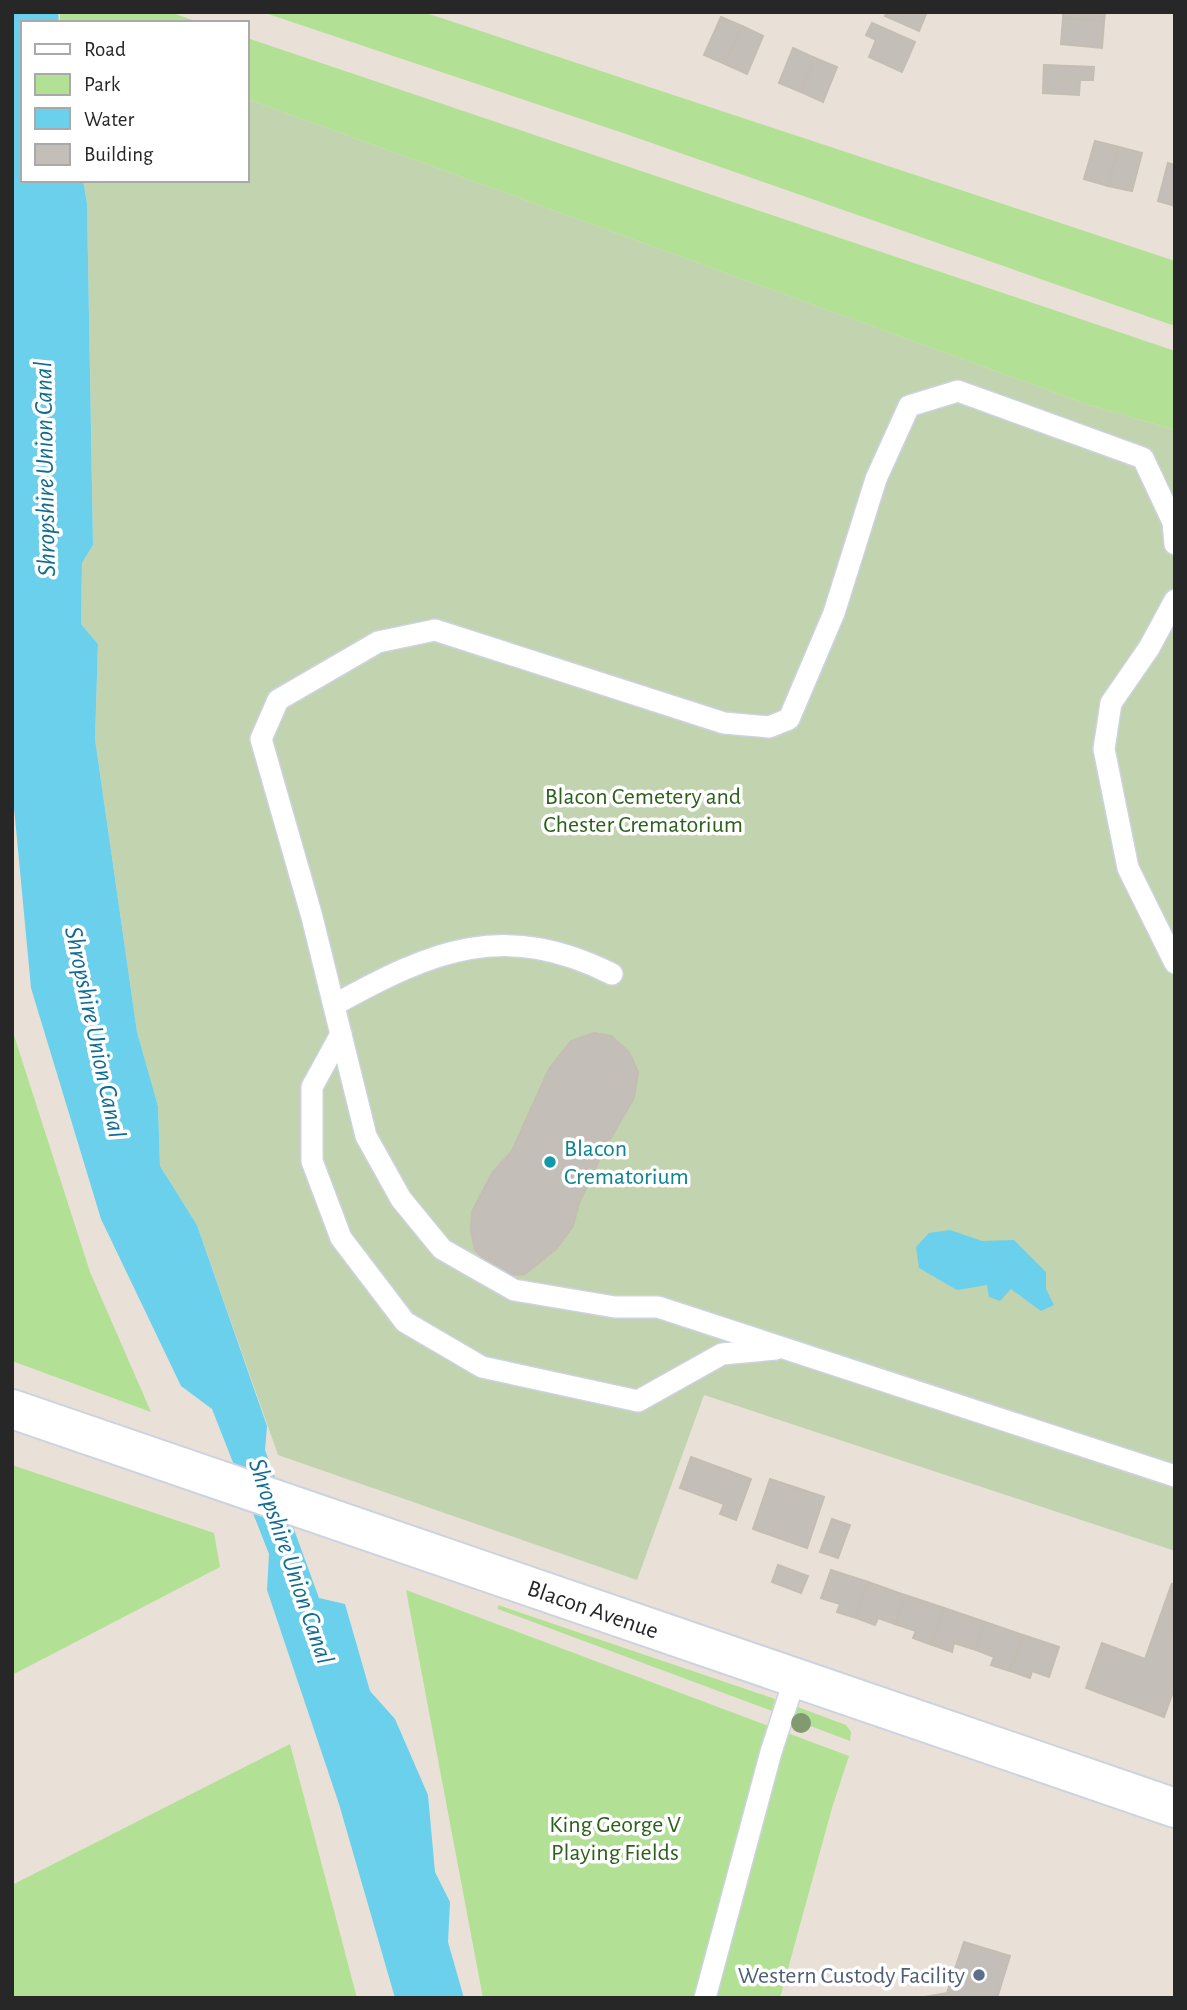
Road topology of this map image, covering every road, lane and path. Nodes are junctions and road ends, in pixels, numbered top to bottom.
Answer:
1 (1175, 544) edge
2 (1175, 600) edge
3 (1175, 963) edge
4 (612, 974) dead end
5 (334, 1005) junction
6 (341, 1034) junction
7 (786, 1349) junction
8 (12, 1409) edge
9 (1175, 1476) edge
10 (796, 1678) junction
11 (1175, 1808) edge
12 (705, 1998) edge

1 - 5 lane
2 - 3 lane
4 - 5 lane
5 - 6 lane
6 - 7 lane
6 - 7 lane
7 - 9 lane
8 - 10 street, Blacon Avenue
10 - 11 street, Blacon Avenue
10 - 12 lane

